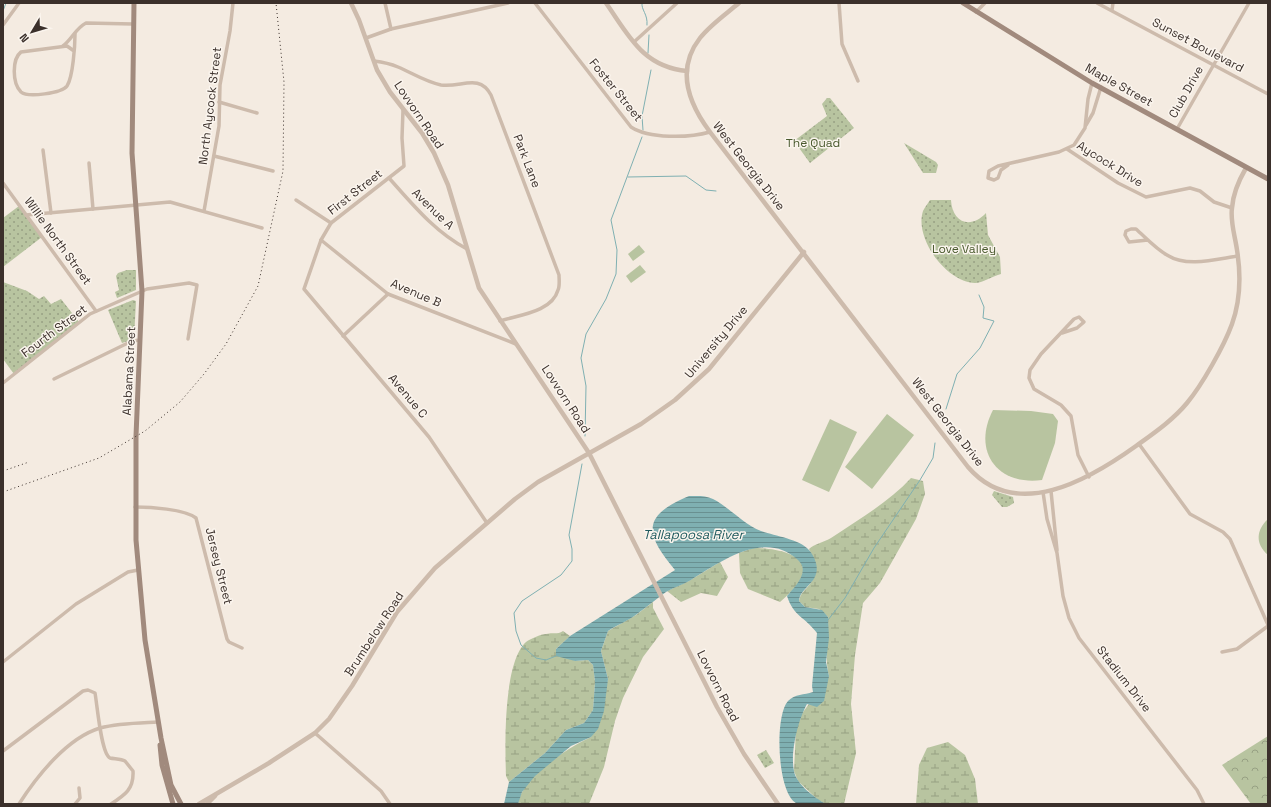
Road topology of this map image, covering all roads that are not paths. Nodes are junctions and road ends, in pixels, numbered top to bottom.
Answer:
1 (19, 3) edge
2 (134, 3) edge
3 (233, 3) edge
4 (351, 3) edge
5 (385, 3) edge
6 (508, 3) edge
7 (535, 3) edge
8 (606, 3) edge
9 (677, 3) edge
10 (739, 3) edge
11 (839, 3) edge
12 (963, 3) edge
13 (984, 3) edge
14 (1097, 3) edge
15 (1113, 3) edge
16 (1249, 3) edge
17 (1112, 10) junction
18 (976, 12) junction
19 (134, 24) junction
20 (3, 25) edge
21 (391, 29) junction
22 (75, 34) junction
23 (366, 38) junction
24 (634, 42) junction
25 (62, 46) junction
26 (74, 50) junction
27 (374, 61) junction
28 (1213, 64) junction
29 (687, 71) junction
30 (858, 81) dead end
31 (1092, 83) junction
32 (1100, 88) junction
33 (1268, 94) edge
34 (219, 102) junction
35 (404, 110) junction
36 (257, 113) dead end
37 (1085, 128) junction
38 (1177, 129) junction
39 (710, 132) junction
40 (1067, 149) junction
41 (43, 150) dead end
42 (214, 156) junction
43 (89, 164) dead end
44 (1008, 165) junction
45 (1246, 168) junction
46 (273, 171) dead end
47 (388, 178) junction
48 (1268, 179) edge
49 (3, 183) edge
50 (296, 200) dead end
51 (136, 204) junction
52 (1232, 208) junction
53 (93, 209) junction
54 (204, 211) junction
55 (51, 213) junction
56 (26, 215) junction
57 (331, 223) junction
58 (262, 228) dead end
59 (322, 240) junction
60 (1148, 240) junction
61 (468, 249) junction
62 (804, 252) junction
63 (1238, 256) junction
64 (304, 289) joint
65 (142, 291) junction
66 (388, 294) junction
67 (96, 311) junction
68 (500, 321) junction
69 (1062, 333) junction
70 (343, 336) junction
71 (188, 339) dead end
72 (140, 340) junction
73 (516, 344) junction
74 (54, 379) dead end
75 (3, 383) edge
76 (1139, 444) junction
77 (589, 453) junction
78 (1089, 477) junction
79 (1051, 491) junction
80 (1043, 492) junction
81 (135, 507) junction
82 (487, 523) junction
83 (1057, 553) junction
84 (138, 570) junction
85 (1268, 626) edge
86 (242, 648) dead end
87 (1222, 652) dead end
88 (3, 662) edge
89 (158, 722) junction
90 (101, 728) junction
91 (315, 733) junction
92 (161, 738) junction
93 (3, 751) edge
94 (79, 788) dead end
95 (215, 796) junction
96 (19, 804) edge
97 (76, 804) edge
98 (111, 804) edge
99 (173, 804) edge
100 (181, 804) edge
101 (199, 804) edge
102 (207, 804) edge
103 (390, 804) edge
104 (778, 804) edge
105 (1204, 804) edge

1 - 20 street
2 - 19 main road, Alabama Street
3 - 34 street, North Aycock Street
4 - 23 street, Lovvorn Road
5 - 21 street
6 - 21 street
7 - 39 street, Foster Street
8 - 24 street
9 - 24 street
10 - 29 street, West Georgia Drive
11 - 30 street
12 - 18 main road, Maple Street
13 - 18 street
14 - 17 street, Sunset Boulevard
15 - 17 street
16 - 28 street, Club Drive
17 - 28 street, Sunset Boulevard
18 - 31 main road, Maple Street
19 - 22 street
19 - 51 main road, Alabama Street
21 - 23 street
22 - 25 street
22 - 26 street
23 - 27 street, Lovvorn Road
24 - 29 street
25 - 26 street
25 - 26 street
27 - 35 street, Lovvorn Road
27 - 68 street, Park Lane
28 - 33 street, Sunset Boulevard
28 - 38 street, Club Drive
29 - 39 street, West Georgia Drive
31 - 32 main road, Maple Street
31 - 37 street
32 - 37 street
32 - 38 main road, Maple Street
34 - 36 street
34 - 42 street, North Aycock Street
35 - 47 street, First Street
35 - 61 street, Lovvorn Road
37 - 40 street
38 - 45 main road, Maple Street
39 - 62 street, West Georgia Drive
40 - 44 street
40 - 52 street, Aycock Drive
41 - 55 street
42 - 46 street
42 - 54 street, North Aycock Street
43 - 53 street
44 - 44 street
45 - 48 main road, Maple Street
45 - 52 street, West Georgia Drive
47 - 57 street, First Street
47 - 61 street, Avenue A
49 - 56 street, Willie North Street
50 - 57 street
51 - 53 street
51 - 54 street
51 - 65 main road, Alabama Street
52 - 63 street, West Georgia Drive
53 - 55 street
54 - 58 street
55 - 56 street
56 - 67 street, Willie North Street
57 - 59 street, First Street
59 - 64 street, First Street
59 - 66 street, Avenue B
60 - 60 street
60 - 63 street
61 - 68 street, Lovvorn Road
62 - 77 street, University Drive
62 - 80 street, West Georgia Drive
63 - 76 street, West Georgia Drive
64 - 70 street, Avenue C
65 - 67 street, Fourth Street
65 - 71 street, Fourth Street
65 - 72 main road, Alabama Street
66 - 70 street
66 - 73 street, Avenue B
67 - 75 street, Fourth Street
68 - 73 street, Lovvorn Road
69 - 69 street
69 - 78 street
70 - 82 street, Avenue C
72 - 74 street
72 - 81 main road, Alabama Street
73 - 77 street, Lovvorn Road
76 - 78 street, West Georgia Drive
76 - 85 street
77 - 82 street, Brumbelow Road
77 - 104 street, Lovvorn Road
78 - 79 street, West Georgia Drive
79 - 80 street, West Georgia Drive
79 - 83 street, Stadium Drive
80 - 83 street, Stadium Drive
81 - 84 main road, Alabama Street
81 - 86 street, Jersey Street
82 - 91 street, Brumbelow Road
83 - 105 street, Stadium Drive
84 - 88 street
84 - 89 main road, Alabama Street
85 - 87 street
89 - 90 street
89 - 92 main road, Alabama Street
90 - 93 street
90 - 96 street
90 - 98 street
91 - 95 street, Brumbelow Road
91 - 103 street
92 - 99 main road, Alabama Street
92 - 100 main road, Alabama Street
94 - 97 street
95 - 101 street, Brumbelow Road
95 - 102 street, Brumbelow Road

